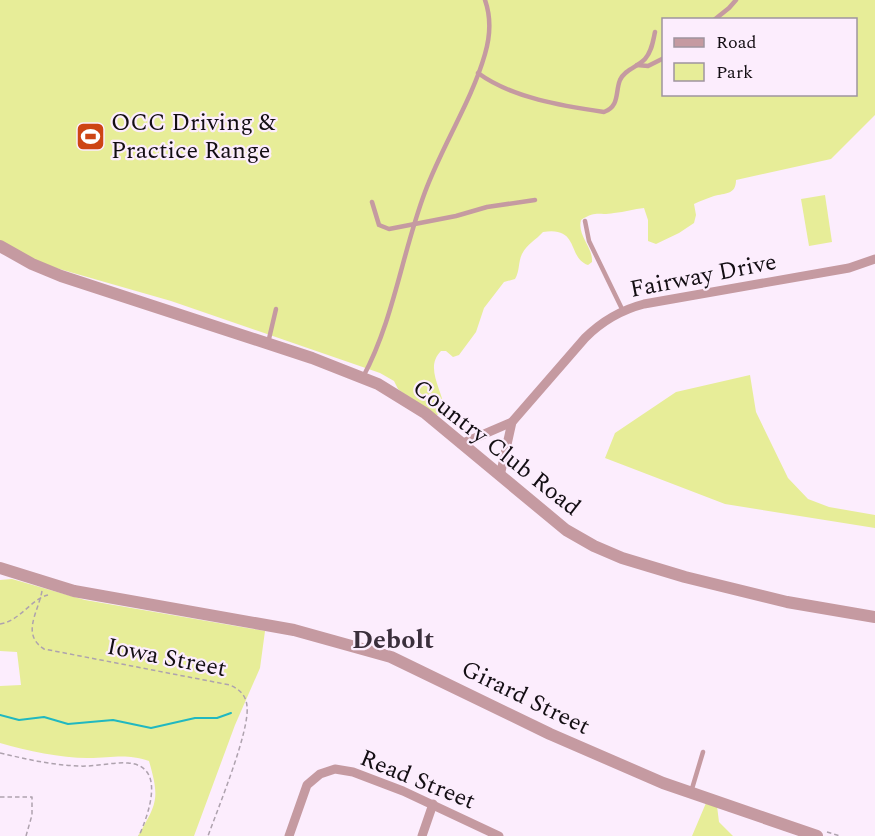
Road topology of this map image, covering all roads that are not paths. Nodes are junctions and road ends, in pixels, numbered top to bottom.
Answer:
1 (485, 0) edge
2 (736, 0) edge
3 (716, 18) edge
4 (655, 32) dead end
5 (662, 59) edge
6 (637, 65) junction
7 (478, 72) junction
8 (535, 200) dead end
9 (372, 202) dead end
10 (585, 221) dead end
11 (414, 224) junction
12 (0, 246) edge
13 (875, 259) edge
14 (276, 309) dead end
15 (623, 311) junction
16 (268, 343) junction
17 (363, 377) junction
18 (512, 422) junction
19 (461, 444) junction
20 (500, 476) junction
21 (0, 568) edge
22 (875, 616) edge
23 (703, 752) dead end
24 (691, 792) junction
25 (433, 804) junction
26 (289, 836) edge
27 (422, 836) edge
28 (499, 836) edge
29 (817, 836) edge

1 - 7 lane
2 - 3 lane
4 - 6 lane
5 - 6 lane
6 - 7 lane
7 - 11 lane
8 - 11 lane
9 - 11 lane
10 - 15 lane
11 - 17 lane
12 - 16 street, Country Club Road
13 - 15 street, Fairway Drive
14 - 16 lane
15 - 18 street, Fairway Drive
16 - 17 street, Country Club Road
17 - 19 street, Country Club Road
18 - 19 street, Fairway Drive
18 - 20 street, Fairway Drive
19 - 20 street, Country Club Road
20 - 22 street, Country Club Road
21 - 24 street, Girard Street
23 - 24 lane
24 - 29 street, Girard Street
25 - 26 street, Read Street
25 - 27 street
25 - 28 street, Read Street

